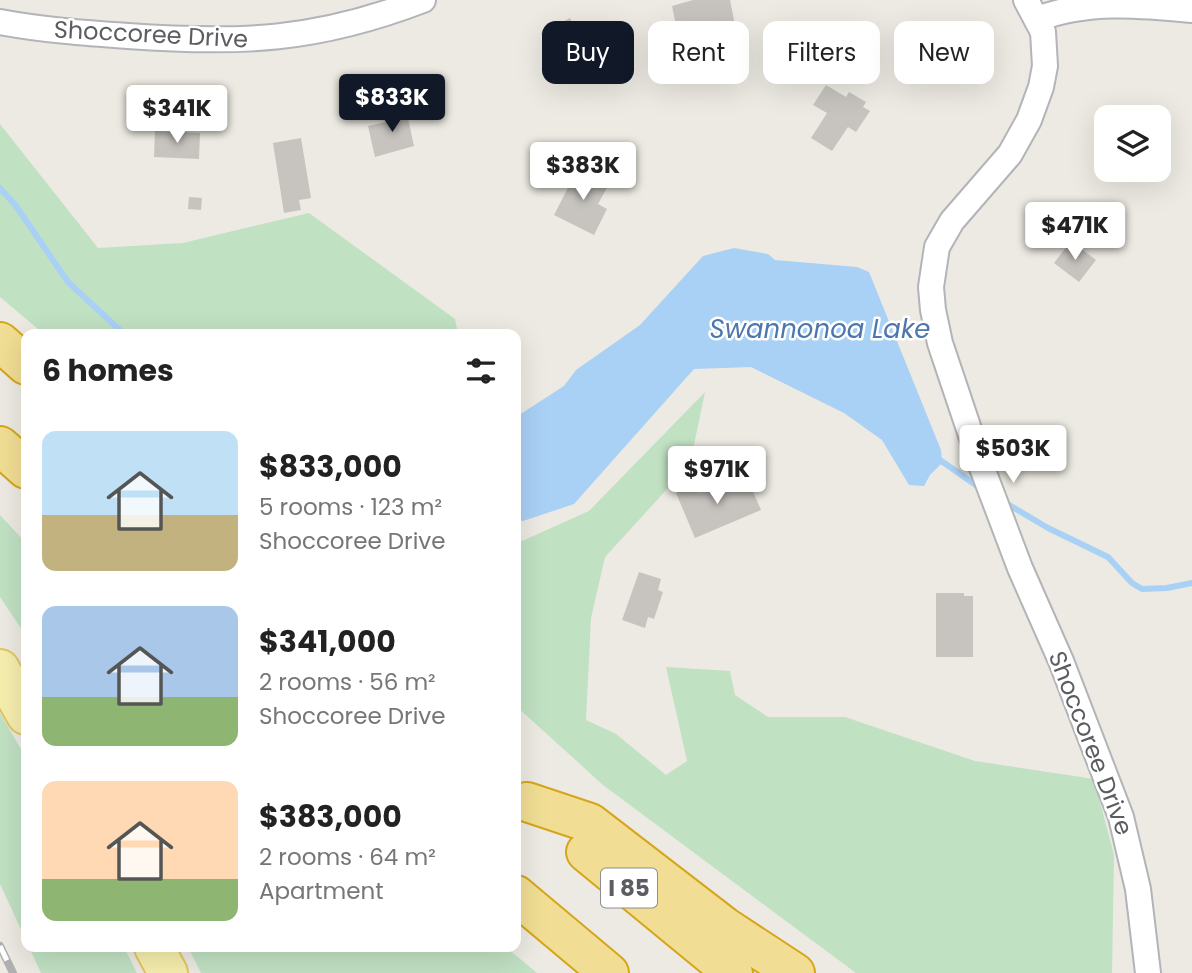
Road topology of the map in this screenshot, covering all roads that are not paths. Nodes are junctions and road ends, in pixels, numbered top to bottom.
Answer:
1 (423, 0) edge
2 (1032, 10) edge
3 (1192, 10) edge
4 (0, 22) edge
5 (0, 342) edge
6 (21, 361) edge
7 (0, 446) edge
8 (21, 465) edge
9 (0, 668) edge
10 (21, 706) edge
11 (522, 797) edge
12 (521, 899) edge
13 (158, 952) edge
14 (168, 973) edge
15 (609, 973) edge
16 (733, 973) edge
17 (795, 973) edge
18 (1148, 973) edge

1 - 4 street, Shoccoree Drive
2 - 3 street
2 - 18 street, Shoccoree Drive
5 - 6 highway
7 - 8 highway
9 - 10 main road
11 - 16 highway, I 85
11 - 17 highway
12 - 15 highway
13 - 14 main road

